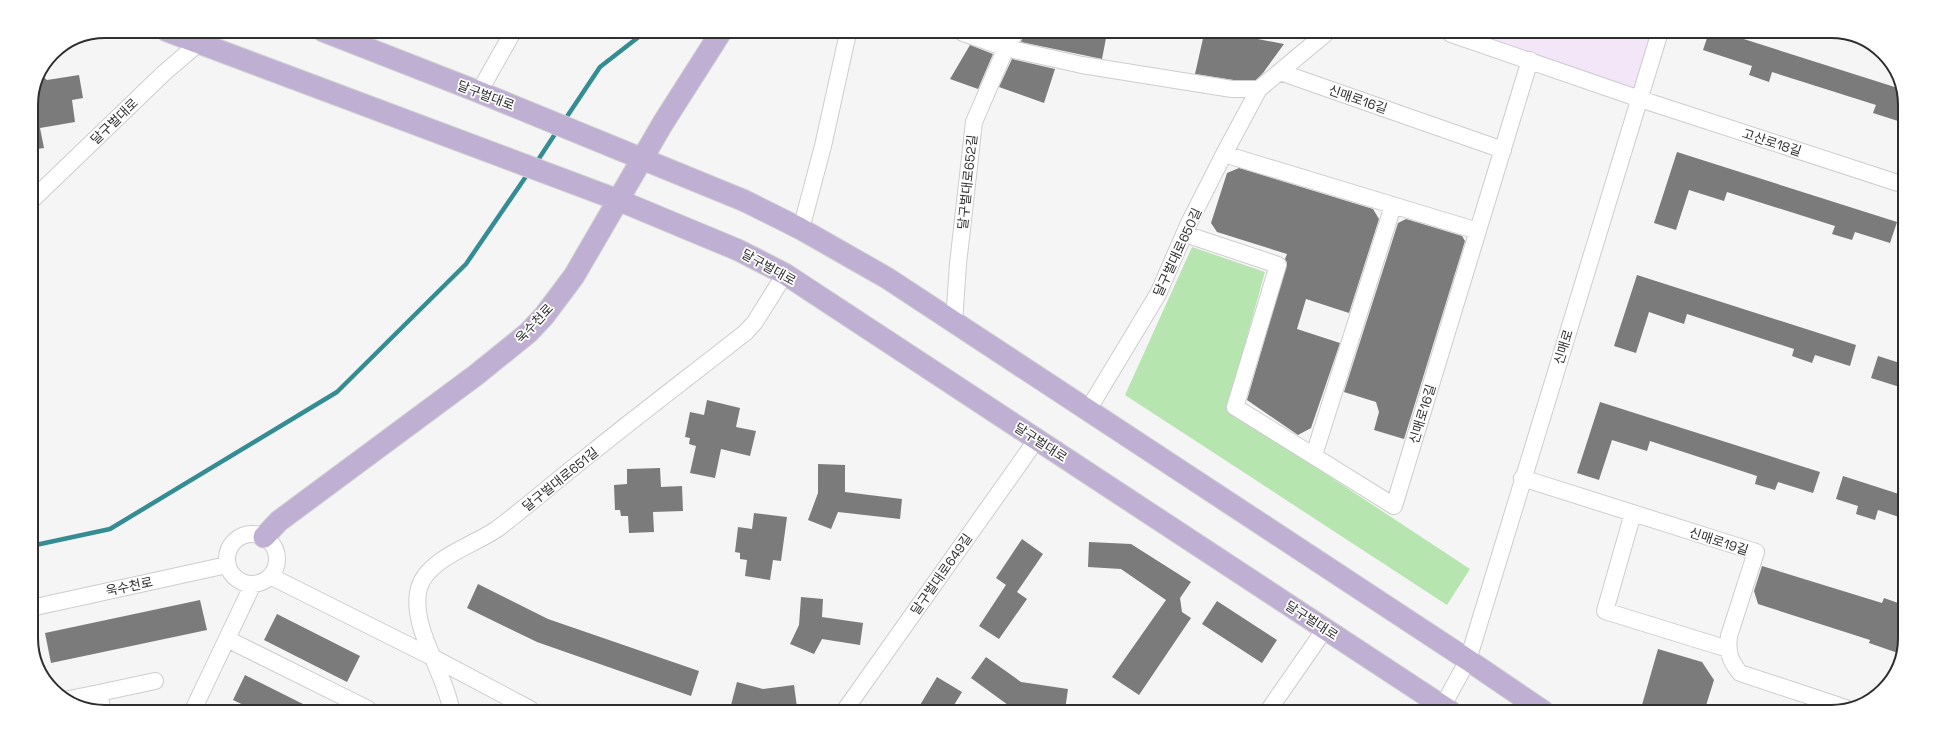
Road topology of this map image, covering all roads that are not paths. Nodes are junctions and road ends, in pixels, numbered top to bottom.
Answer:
1 (186, 38) edge
2 (339, 38) edge
3 (510, 38) edge
4 (717, 38) edge
5 (847, 38) edge
6 (977, 38) edge
7 (1012, 38) edge
8 (1320, 38) edge
9 (1463, 38) edge
10 (1658, 38) edge
11 (199, 43) junction
12 (1006, 48) junction
13 (1530, 60) junction
14 (1280, 72) junction
15 (1259, 89) junction
16 (479, 92) junction
17 (1640, 99) junction
18 (1502, 150) junction
19 (1224, 154) junction
20 (642, 158) junction
21 (1898, 183) edge
22 (38, 194) edge
23 (618, 200) junction
24 (1393, 206) junction
25 (801, 229) junction
26 (1478, 232) junction
27 (1185, 234) junction
28 (785, 274) junction
29 (954, 322) junction
30 (1088, 410) junction
31 (1037, 439) junction
32 (1314, 455) junction
33 (1522, 478) junction
34 (1633, 513) junction
35 (264, 537) junction
36 (227, 564) junction
37 (270, 576) junction
38 (253, 584) junction
39 (38, 606) edge
40 (1325, 629) junction
41 (226, 639) junction
42 (1728, 649) junction
43 (432, 657) junction
44 (1468, 660) junction
45 (155, 681) dead end
46 (78, 699) edge
47 (100, 700) edge
48 (195, 705) edge
49 (360, 705) edge
50 (451, 705) edge
51 (522, 705) edge
52 (849, 705) edge
53 (1272, 705) edge
54 (1438, 705) edge
55 (1447, 705) edge
56 (1534, 705) edge
57 (1836, 705) edge

1 - 11 main road
2 - 16 main road, 달구벌대로
3 - 16 street
4 - 20 main road, 욱수천로
5 - 25 street
6 - 12 street
7 - 12 street, 달구벌대로652길
8 - 14 street, 달구벌대로650길
9 - 13 street
10 - 17 street, 신매로
11 - 22 street, 달구벌대로
11 - 23 main road, 달구벌대로
12 - 15 street
12 - 29 street, 달구벌대로652길
13 - 17 street
13 - 18 street, 신매로16길
14 - 15 street, 달구벌대로650길
14 - 18 street, 신매로16길
15 - 19 street, 달구벌대로650길
16 - 20 main road, 달구벌대로
17 - 21 street, 고산로18길
17 - 33 street, 신매로
18 - 26 street, 신매로16길
19 - 24 street
19 - 27 street, 달구벌대로650길
20 - 23 main road, 욱수천로
20 - 25 main road, 달구벌대로
23 - 28 main road, 달구벌대로
23 - 35 main road, 욱수천로
24 - 26 street
24 - 32 street
25 - 29 main road, 달구벌대로
26 - 32 street, 신매로16길
27 - 30 street, 달구벌대로650길
27 - 32 street, 신매로16길
28 - 31 main road, 달구벌대로
28 - 43 street, 달구벌대로651길
29 - 30 main road, 달구벌대로
30 - 44 main road, 달구벌대로
31 - 40 main road, 달구벌대로
31 - 52 street, 달구벌대로649길
33 - 34 street, 신매로19길
33 - 44 street, 신매로
34 - 42 street, 신매로19길
34 - 42 street
35 - 36 street
35 - 37 street
36 - 38 street
36 - 39 street, 욱수천로
37 - 38 street
37 - 43 street
38 - 41 street
40 - 53 street
40 - 54 main road, 달구벌대로
41 - 48 street
41 - 49 street
42 - 57 street
43 - 50 street, 달구벌대로651길
43 - 51 street
44 - 55 street, 신매로
44 - 56 main road, 달구벌대로
45 - 47 street
46 - 47 street

